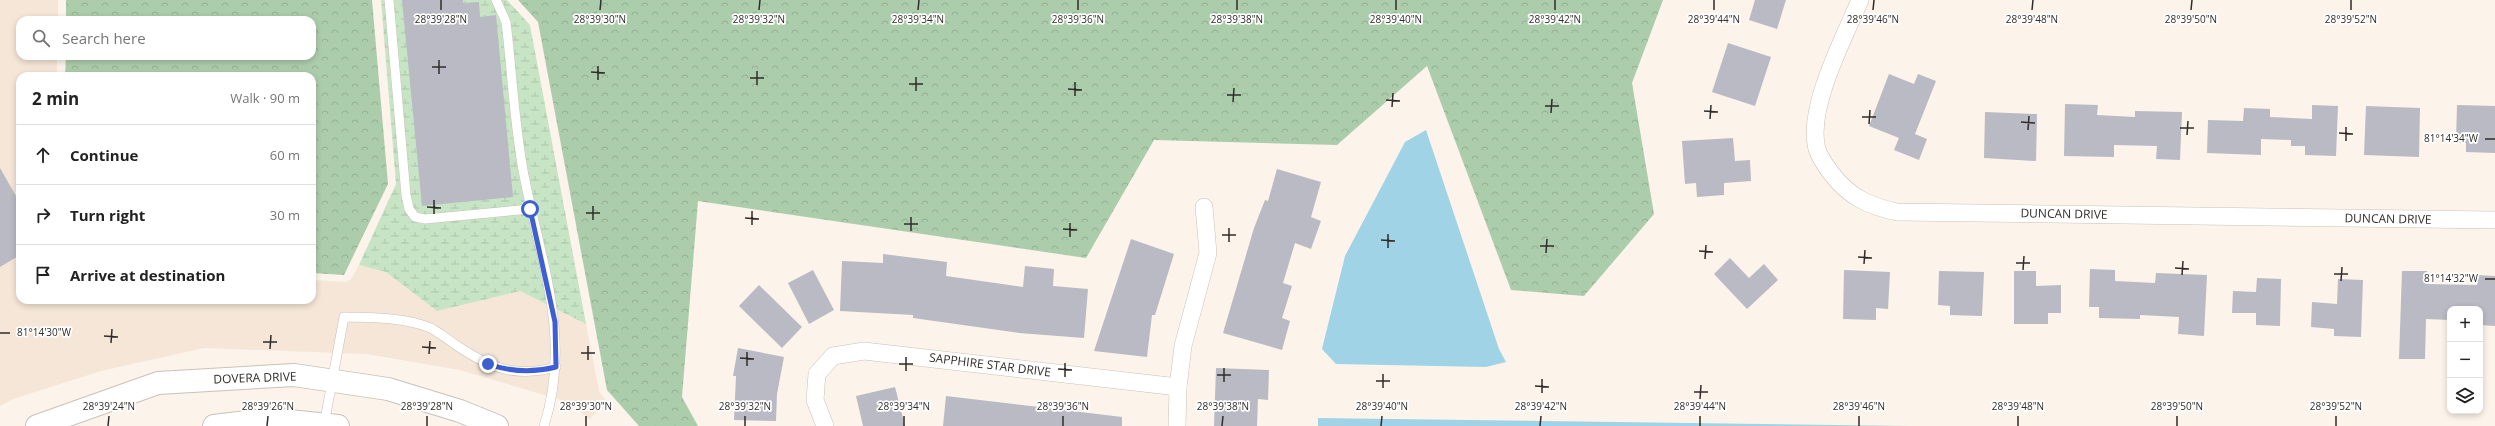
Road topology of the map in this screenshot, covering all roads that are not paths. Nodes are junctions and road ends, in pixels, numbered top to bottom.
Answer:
1 (389, 0) edge
2 (496, 0) edge
3 (1860, 0) edge
4 (1204, 207) dead end
5 (530, 209) junction
6 (2495, 220) edge
7 (556, 367) junction
8 (333, 381) junction
9 (1178, 387) junction
10 (329, 425) edge
11 (37, 426) edge
12 (214, 426) edge
13 (497, 426) edge
14 (544, 426) edge
15 (825, 426) edge
16 (1177, 426) edge

1 - 5 lane
2 - 5 lane
3 - 6 street, DUNCAN DRIVE
4 - 9 street
5 - 7 lane
7 - 8 lane
7 - 14 lane
8 - 10 lane
8 - 11 street, DOVERA DRIVE
8 - 13 street, DOVERA DRIVE
9 - 15 street, SAPPHIRE STAR DRIVE
9 - 16 street
10 - 12 street

